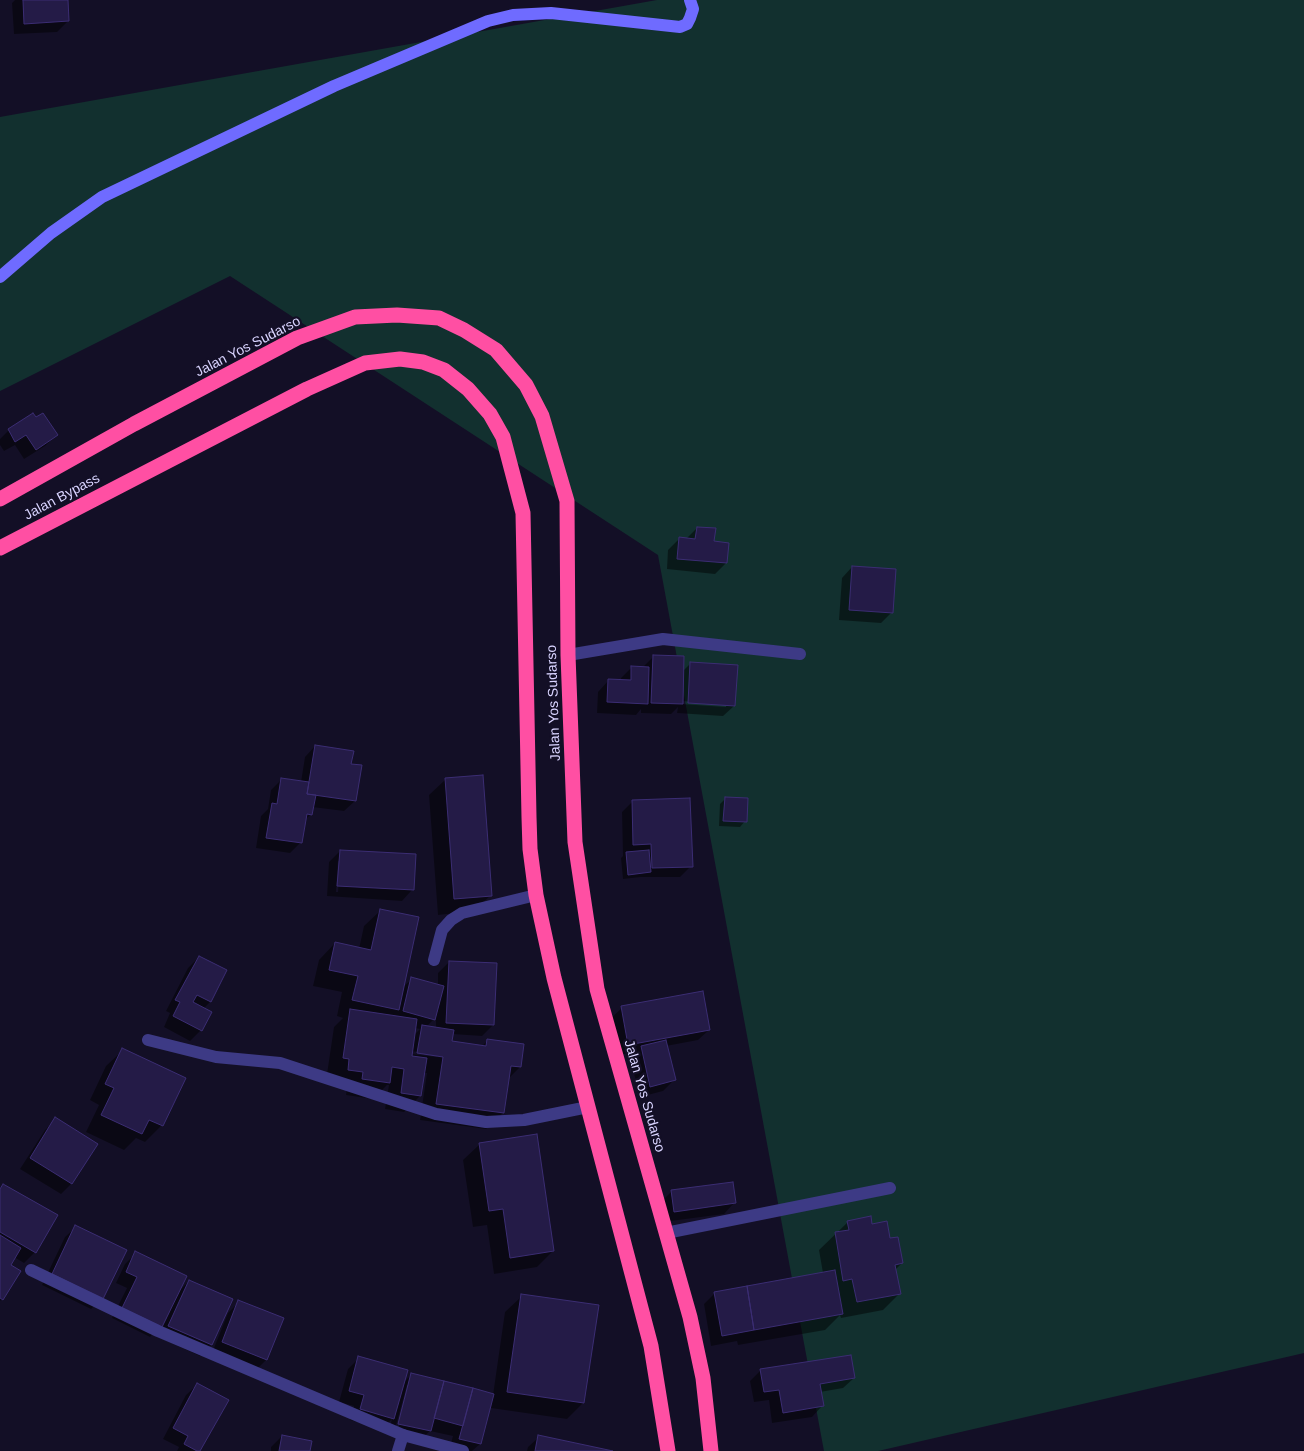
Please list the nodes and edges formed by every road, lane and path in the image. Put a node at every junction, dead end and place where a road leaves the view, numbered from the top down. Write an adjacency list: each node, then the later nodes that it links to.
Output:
1 (690, 0): 2 (street)
2 (0, 277)
3 (134, 424): 5 (highway, Jalan Bypass); 8 (highway, Jalan Yos Sudarso)
4 (138, 475): 6 (highway, Jalan Bypass); 9 (highway, Jalan Yos Sudarso)
5 (0, 499)
6 (0, 548)
7 (800, 654): 8 (street)
8 (568, 655): 14 (highway, Jalan Yos Sudarso)
9 (536, 895): 10 (street); 12 (highway, Jalan Yos Sudarso)
10 (434, 960)
11 (148, 1040): 12 (street)
12 (588, 1107): 19 (highway, Jalan Yos Sudarso)
13 (890, 1188): 14 (street)
14 (666, 1233): 20 (highway, Jalan Yos Sudarso)
15 (30, 1270): 16 (street)
16 (403, 1435): 17 (street); 18 (street)
17 (398, 1451)
18 (463, 1451)
19 (668, 1451)
20 (711, 1451)

